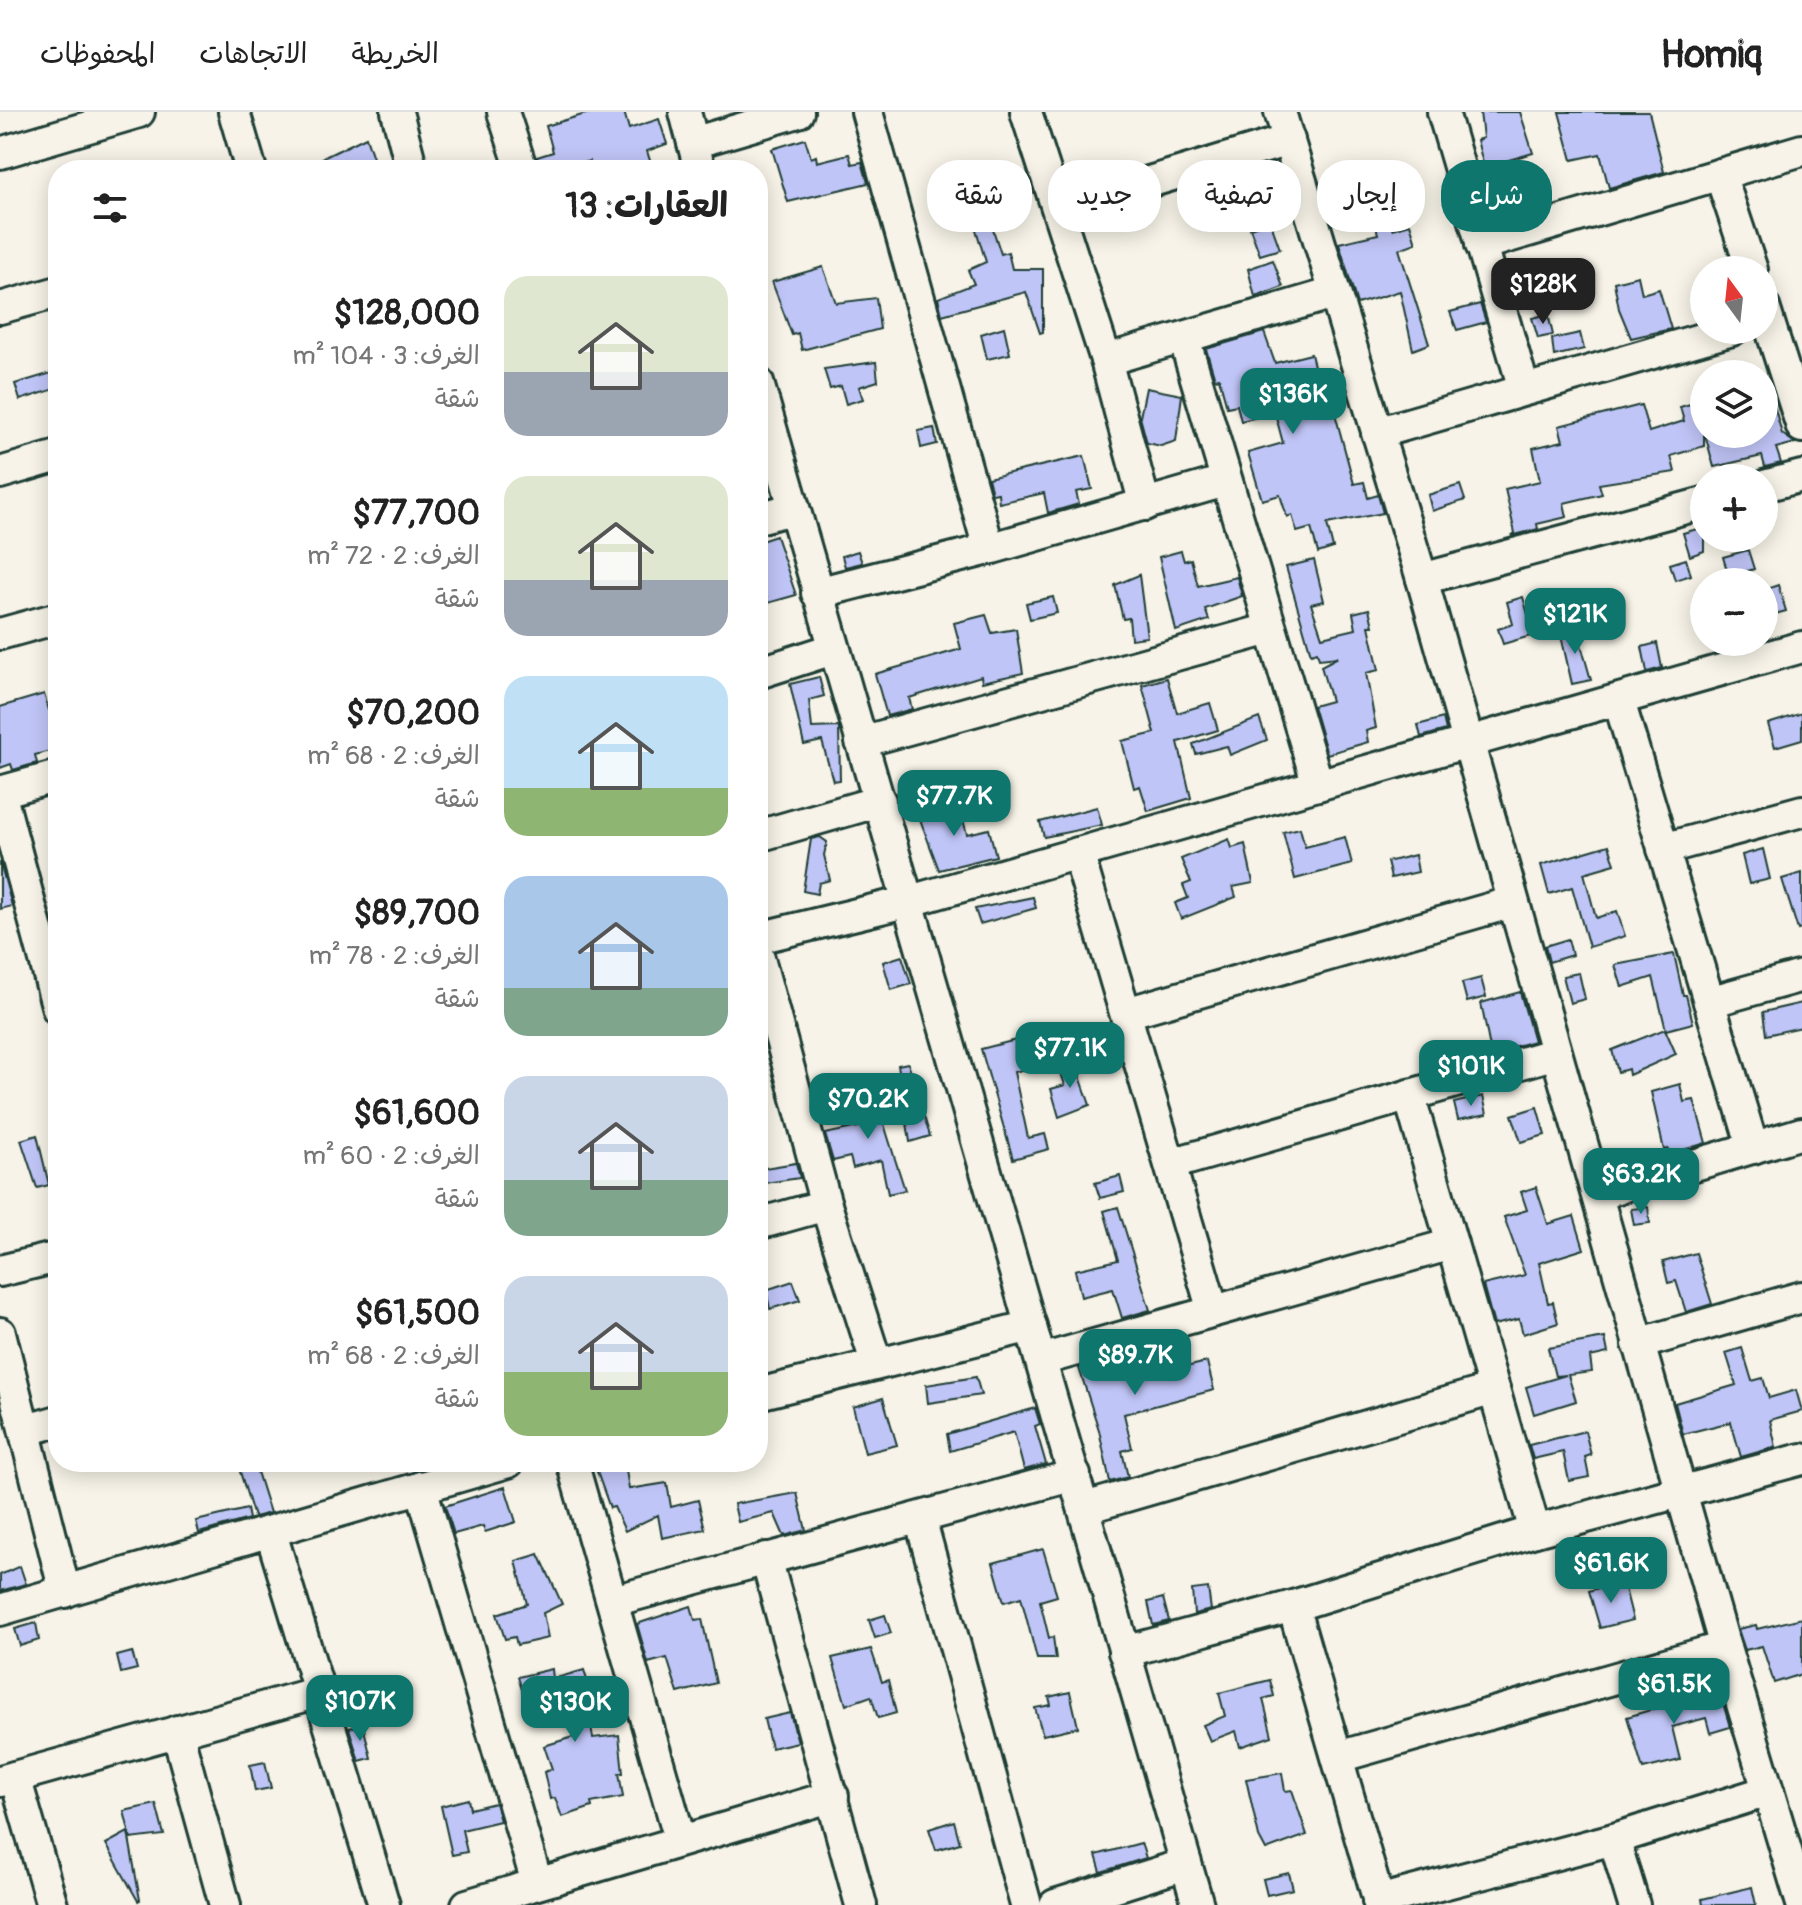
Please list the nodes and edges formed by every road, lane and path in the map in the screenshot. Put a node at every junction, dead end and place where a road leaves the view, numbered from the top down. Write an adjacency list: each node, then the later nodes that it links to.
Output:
1 (139, 112): 12 (street)
2 (234, 112): 14 (street)
3 (397, 112): 15 (street)
4 (503, 112): 16 (street)
5 (685, 112): 13 (street)
6 (798, 112): 13 (street)
7 (867, 112): 43 (street)
8 (1026, 112): 19 (street)
9 (1443, 112): 21 (street)
10 (1284, 126): 17 (street); 23 (street)
11 (1802, 150): 18 (street)
12 (0, 153)
13 (696, 156)
14 (248, 160)
15 (409, 160)
16 (519, 160)
17 (1161, 171)
18 (1720, 174): 21 (street); 22 (street)
19 (1048, 177)
20 (1066, 232): 29 (street)
21 (1481, 245): 30 (street)
22 (1747, 256)
23 (1334, 293): 26 (street); 33 (street)
24 (48, 295): 25 (street)
25 (0, 308)
26 (1184, 338): 29 (street); 37 (street)
27 (1690, 342): 30 (street)
28 (1774, 344): 32 (street)
29 (1106, 360): 39 (street)
30 (1524, 389): 33 (street)
31 (768, 420): 41 (street)
32 (1802, 427)
33 (1377, 433): 44 (street)
34 (48, 459): 35 (street)
35 (0, 473)
36 (1802, 476): 38 (street)
37 (1225, 481): 39 (street); 47 (street)
38 (1778, 482)
39 (1145, 505): 43 (street)
40 (1690, 507): 44 (street)
41 (792, 509): 42 (street); 45 (street)
42 (768, 515)
43 (989, 549): 45 (street)
44 (1422, 579): 54 (street)
45 (817, 593): 50 (street)
46 (48, 621): 48 (street)
47 (1270, 629): 53 (street); 56 (street)
48 (0, 634)
49 (1802, 647): 52 (street)
50 (833, 649): 51 (street); 53 (street)
51 (768, 670)
52 (1619, 701): 54 (street); 61 (street)
53 (861, 742): 58 (street)
54 (1468, 744): 56 (street); 64 (street)
55 (48, 779): 57 (street)
56 (1318, 785): 62 (street)
57 (0, 792): 66 (street)
58 (880, 801): 60 (street); 63 (street)
59 (1802, 811): 61 (street)
60 (768, 833)
61 (1663, 849): 69 (street)
62 (1078, 853): 63 (street); 70 (street)
63 (910, 901): 65 (street); 84 (street)
64 (1513, 902): 70 (street); 71 (street)
65 (768, 936)
66 (48, 938)
67 (1802, 976): 69 (street)
68 (768, 992): 77 (street)
69 (1709, 1002): 74 (street)
70 (1126, 1013): 75 (street)
71 (1556, 1053): 72 (street); 76 (street)
72 (1409, 1095): 75 (street); 79 (street)
73 (1802, 1133): 74 (street)
74 (1753, 1148): 76 (street)
75 (1171, 1164): 83 (street)
76 (1597, 1194): 86 (street)
77 (826, 1205): 78 (street); 88 (street)
78 (768, 1221)
79 (1452, 1244): 83 (street); 89 (street)
80 (48, 1259): 81 (street)
81 (0, 1271)
82 (1802, 1297): 86 (street)
83 (1213, 1311): 87 (street)
84 (1031, 1326): 87 (street); 88 (street)
85 (0, 1333): 92 (street)
86 (1638, 1344): 98 (street)
87 (1041, 1360): 96 (street)
88 (876, 1362): 90 (street)
89 (1494, 1389): 99 (street); 101 (street)
90 (768, 1391)
91 (48, 1424): 92 (street)
92 (27, 1430): 104 (street)
93 (1802, 1459): 98 (street)
94 (447, 1472): 97 (street)
95 (575, 1472): 105 (street)
96 (1075, 1475): 99 (street); 100 (street)
97 (421, 1487): 102 (street); 119 (street)
98 (1682, 1492): 101 (street); 108 (street)
99 (1085, 1508): 109 (street)
100 (920, 1518): 103 (street); 127 (street)
101 (1535, 1531): 106 (street)
102 (271, 1533): 104 (street); 110 (street)
103 (766, 1558): 105 (street); 115 (street)
104 (65, 1592): 107 (street)
105 (613, 1601): 116 (street)
106 (1293, 1606): 109 (street); 112 (street)
107 (0, 1610)
108 (1725, 1647): 112 (street); 114 (street)
109 (1124, 1652): 118 (street)
110 (319, 1692): 111 (street); 124 (street)
111 (177, 1731): 113 (street); 123 (street)
112 (1338, 1757): 120 (street)
113 (8, 1779): 122 (street)
114 (1768, 1791): 117 (street); 121 (street)
115 (833, 1796): 116 (street); 126 (street)
116 (680, 1839): 119 (street)
117 (1614, 1839): 120 (street); 130 (street)
118 (1186, 1864): 128 (street); 129 (street)
119 (537, 1883): 125 (street)
120 (1379, 1903)
121 (1802, 1904)
122 (52, 1905)
123 (225, 1905)
124 (384, 1905)
125 (467, 1905)
126 (861, 1905)
127 (1026, 1905)
128 (1055, 1905)
129 (1198, 1905)
130 (1634, 1905)

